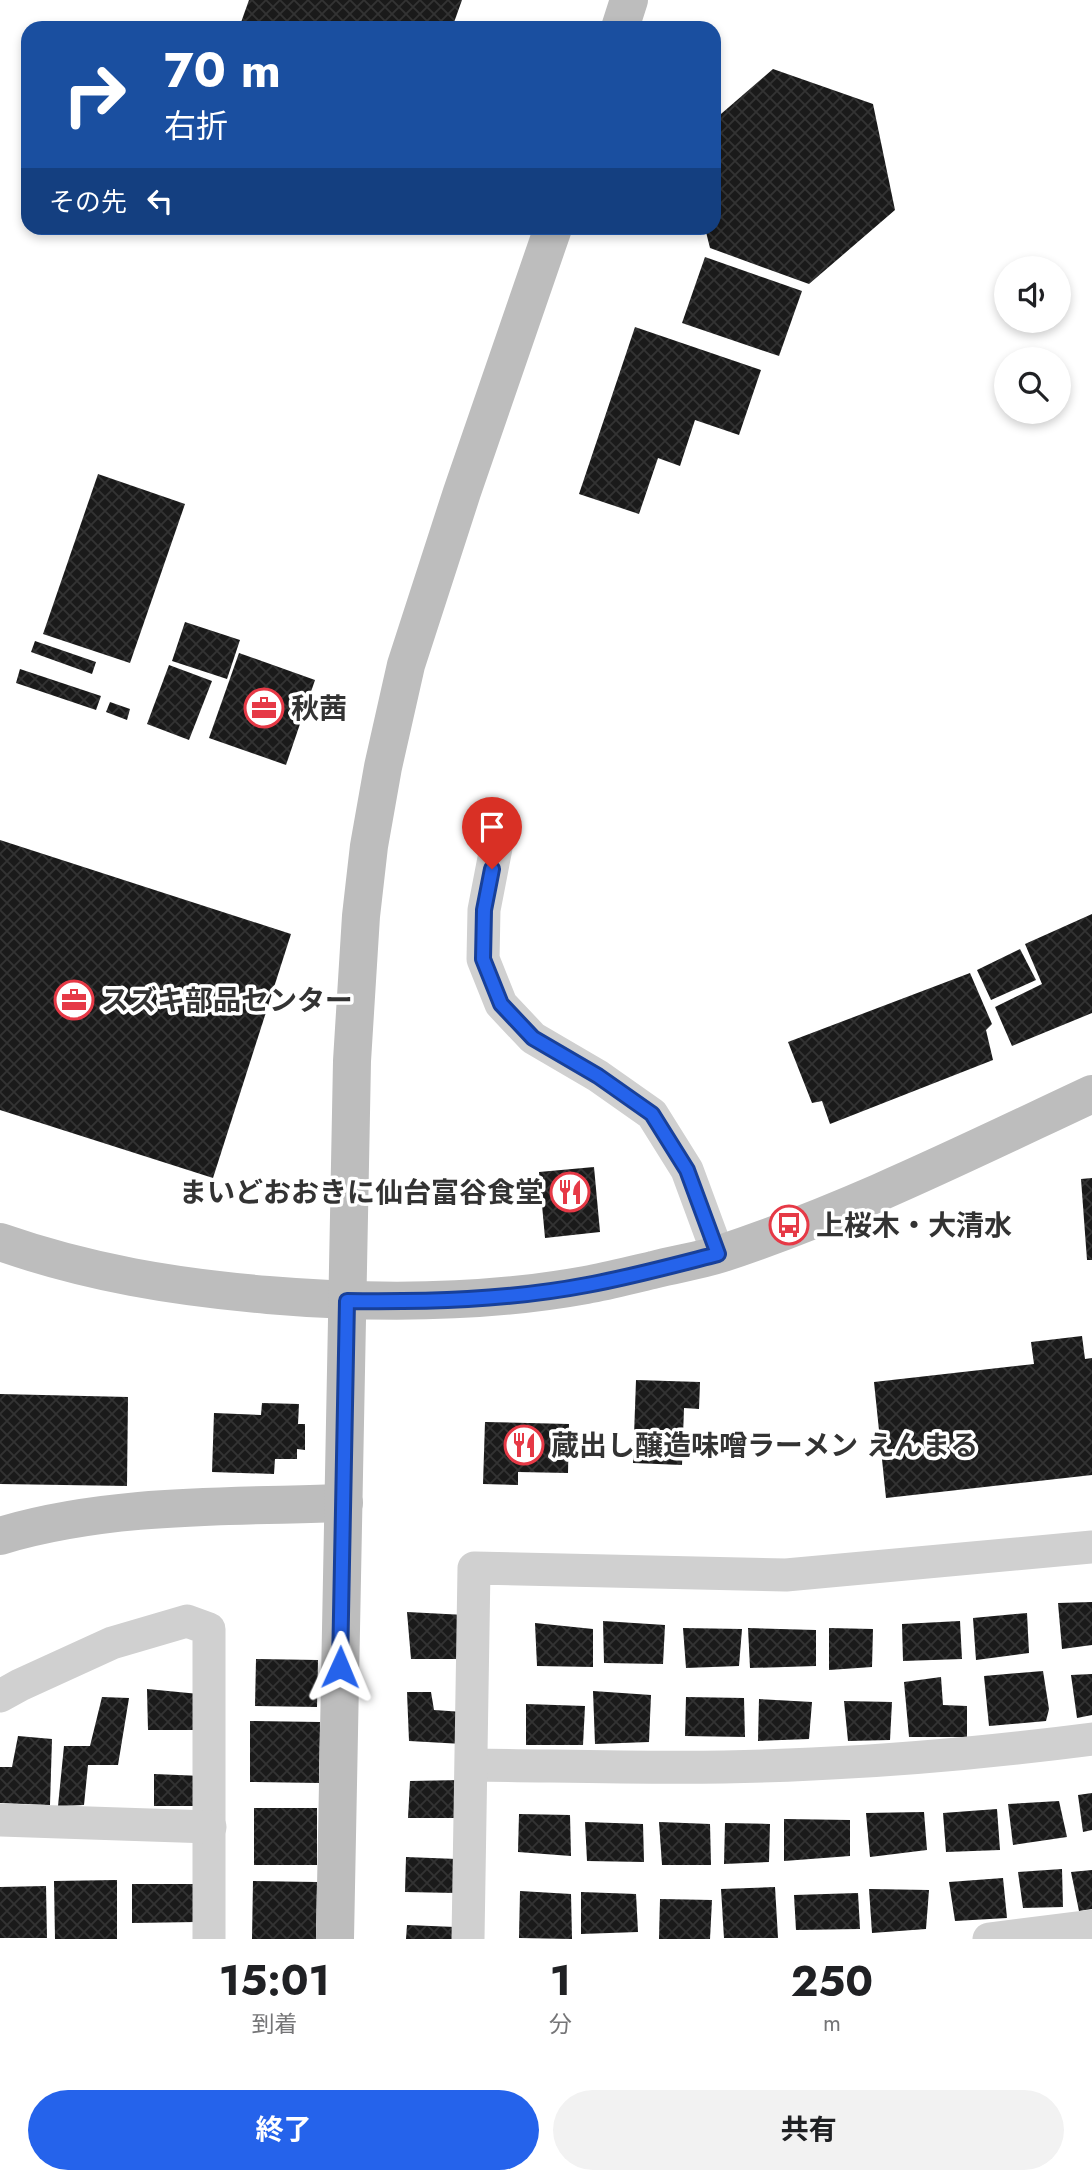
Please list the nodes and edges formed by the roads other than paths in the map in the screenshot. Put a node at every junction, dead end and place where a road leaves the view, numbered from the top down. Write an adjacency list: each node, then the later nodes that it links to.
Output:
1 (629, 0): 2 (street)
2 (622, 21)
3 (551, 235): 8 (street)
4 (500, 827): 7 (street)
5 (1092, 1094): 7 (street)
6 (0, 1242): 8 (street)
7 (718, 1254): 8 (street)
8 (347, 1301): 9 (street)
9 (344, 1503): 10 (street); 19 (street)
10 (0, 1536)
11 (1092, 1547): 14 (street)
12 (0, 1696): 16 (street)
13 (1092, 1739): 14 (street)
14 (472, 1765): 20 (street)
15 (0, 1820): 16 (street)
16 (211, 1826): 18 (street)
17 (1092, 1926): 21 (street)
18 (209, 1939)
19 (335, 1939)
20 (468, 1939)
21 (989, 1939)

